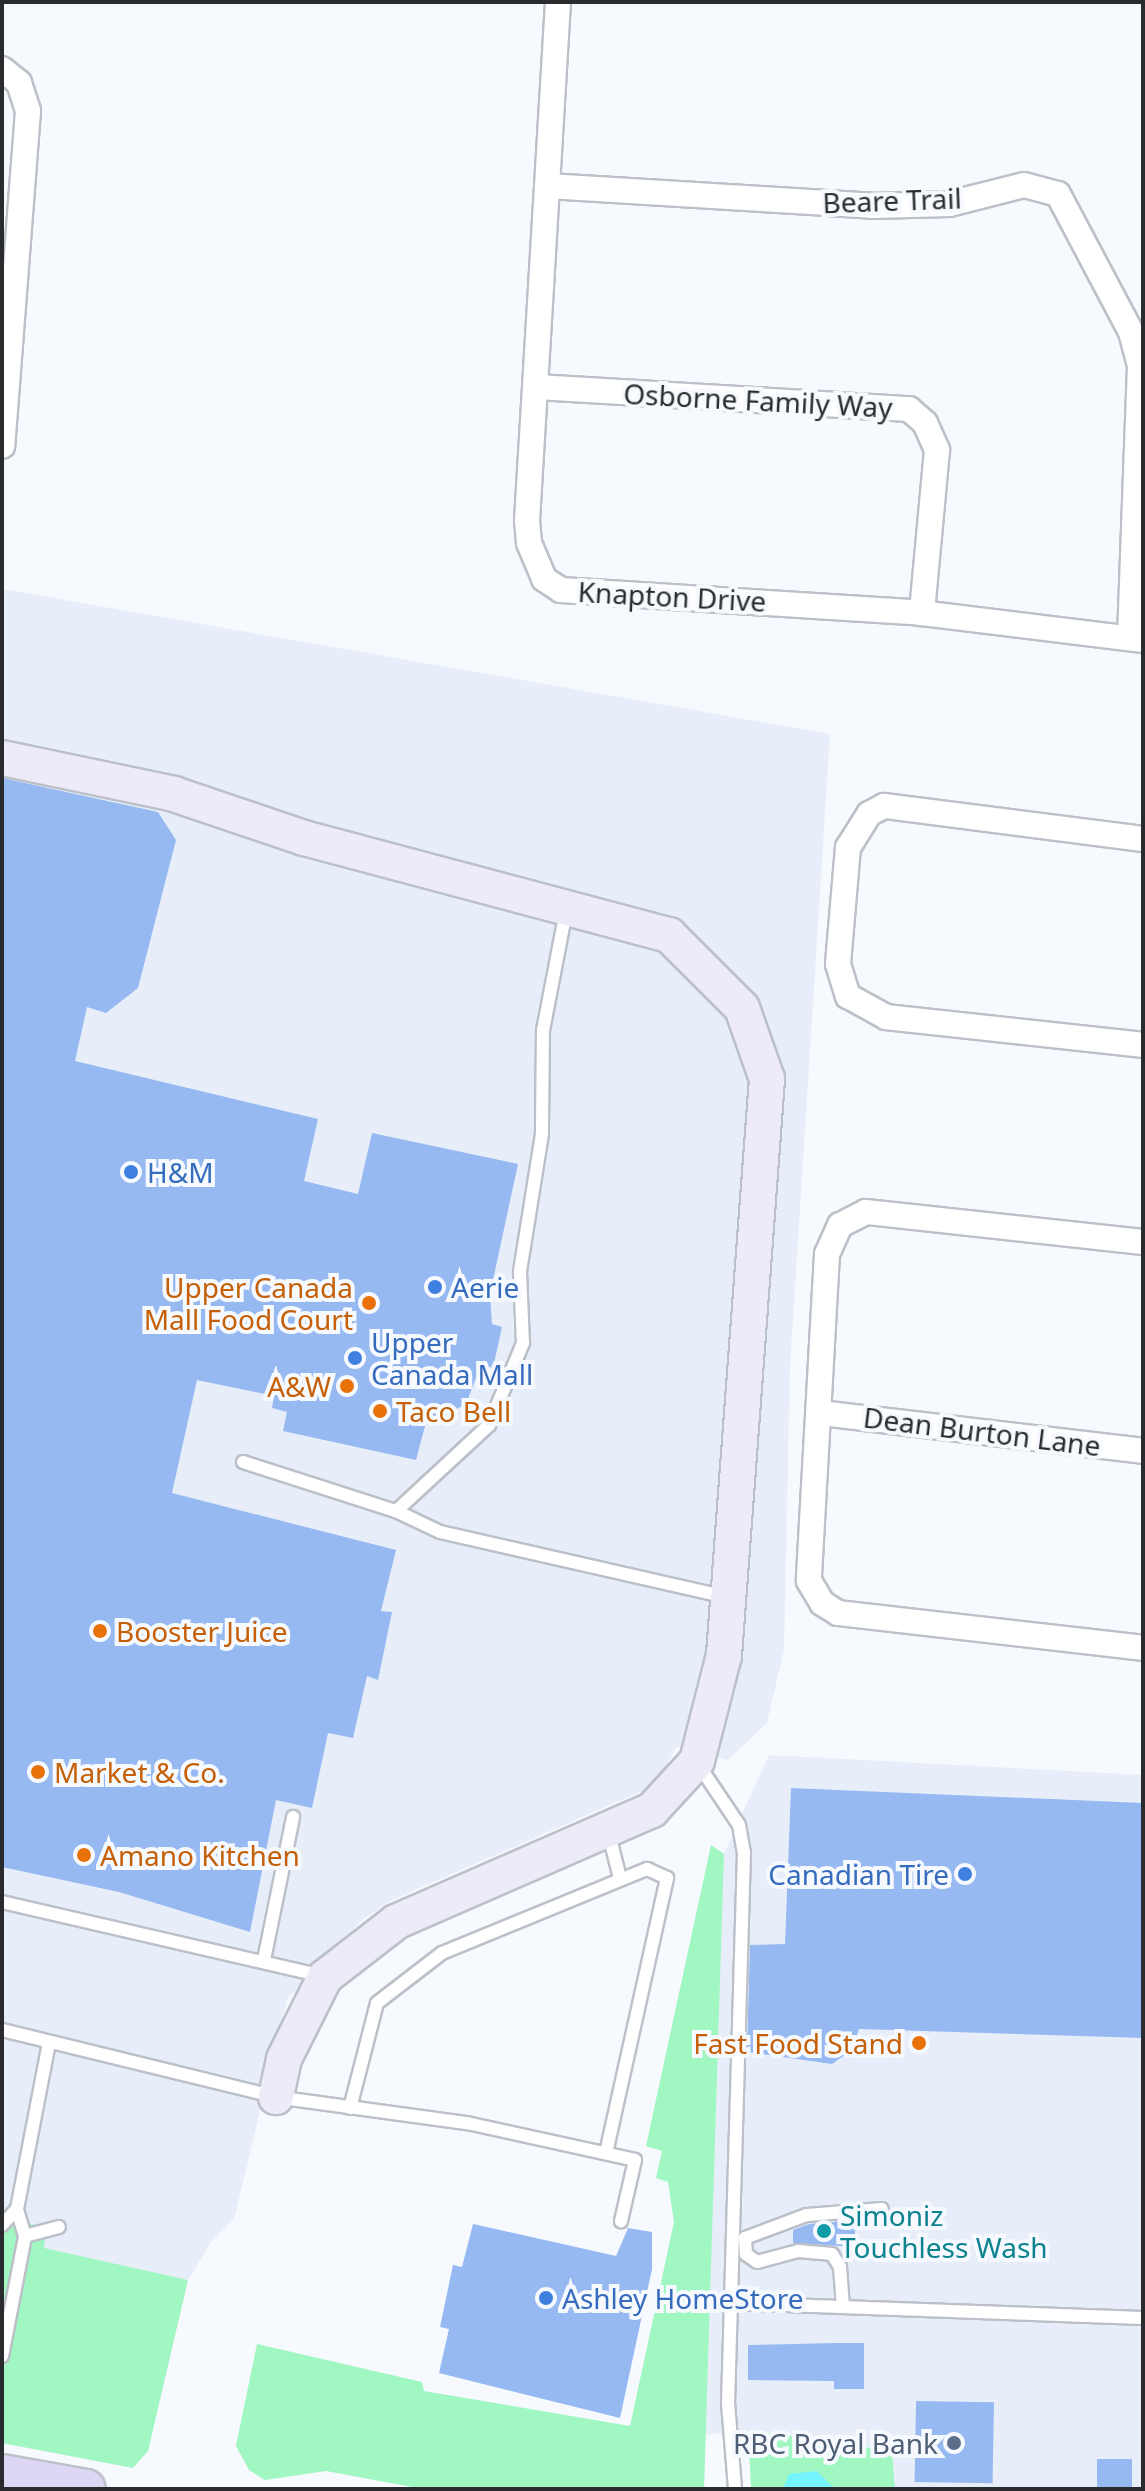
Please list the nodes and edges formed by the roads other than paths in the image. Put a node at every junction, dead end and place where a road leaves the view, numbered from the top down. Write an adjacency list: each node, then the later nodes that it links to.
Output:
1 (558, 2): 3 (street, Knapton Drive)
2 (2, 69): 4 (street)
3 (548, 186): 6 (street, Knapton Drive); 9 (street, Beare Trail)
4 (12, 209): 5 (street)
5 (7, 350): 7 (street)
6 (537, 387): 8 (street, Knapton Drive); 8 (street, Osborne Family Way)
7 (2, 446)
8 (922, 613): 9 (street, Knapton Drive)
9 (1136, 639)
10 (2, 758): 12 (street)
11 (1143, 839): 13 (street)
12 (567, 908): 18 (lane); 19 (street)
13 (1143, 1045)
14 (1143, 1242): 15 (street)
15 (821, 1413): 16 (street, Dean Burton Lane); 20 (street)
16 (1143, 1451)
17 (243, 1462): 18 (lane)
18 (396, 1511): 19 (lane)
19 (729, 1598): 21 (street)
20 (1143, 1648)
21 (697, 1761): 23 (street); 39 (lane)
22 (293, 1817): 26 (lane)
23 (607, 1829): 24 (lane); 27 (street)
24 (620, 1878): 31 (lane); 32 (lane)
25 (2, 1902): 26 (lane)
26 (264, 1960): 27 (lane)
27 (325, 1977): 30 (street)
28 (2, 2030): 29 (lane)
29 (49, 2043): 30 (lane); 33 (lane)
30 (276, 2097): 31 (lane)
31 (350, 2108): 32 (lane)
32 (606, 2153): 35 (lane)
33 (17, 2209): 36 (lane); 38 (lane)
34 (882, 2209): 40 (lane)
35 (621, 2221)
36 (2, 2225)
37 (59, 2227): 38 (lane)
38 (25, 2236): 42 (lane)
39 (731, 2303): 40 (lane); 45 (lane)
40 (843, 2307): 41 (lane)
41 (1143, 2318)
42 (2, 2356)
43 (2, 2474): 44 (main road)
44 (86, 2489)
45 (735, 2489)

